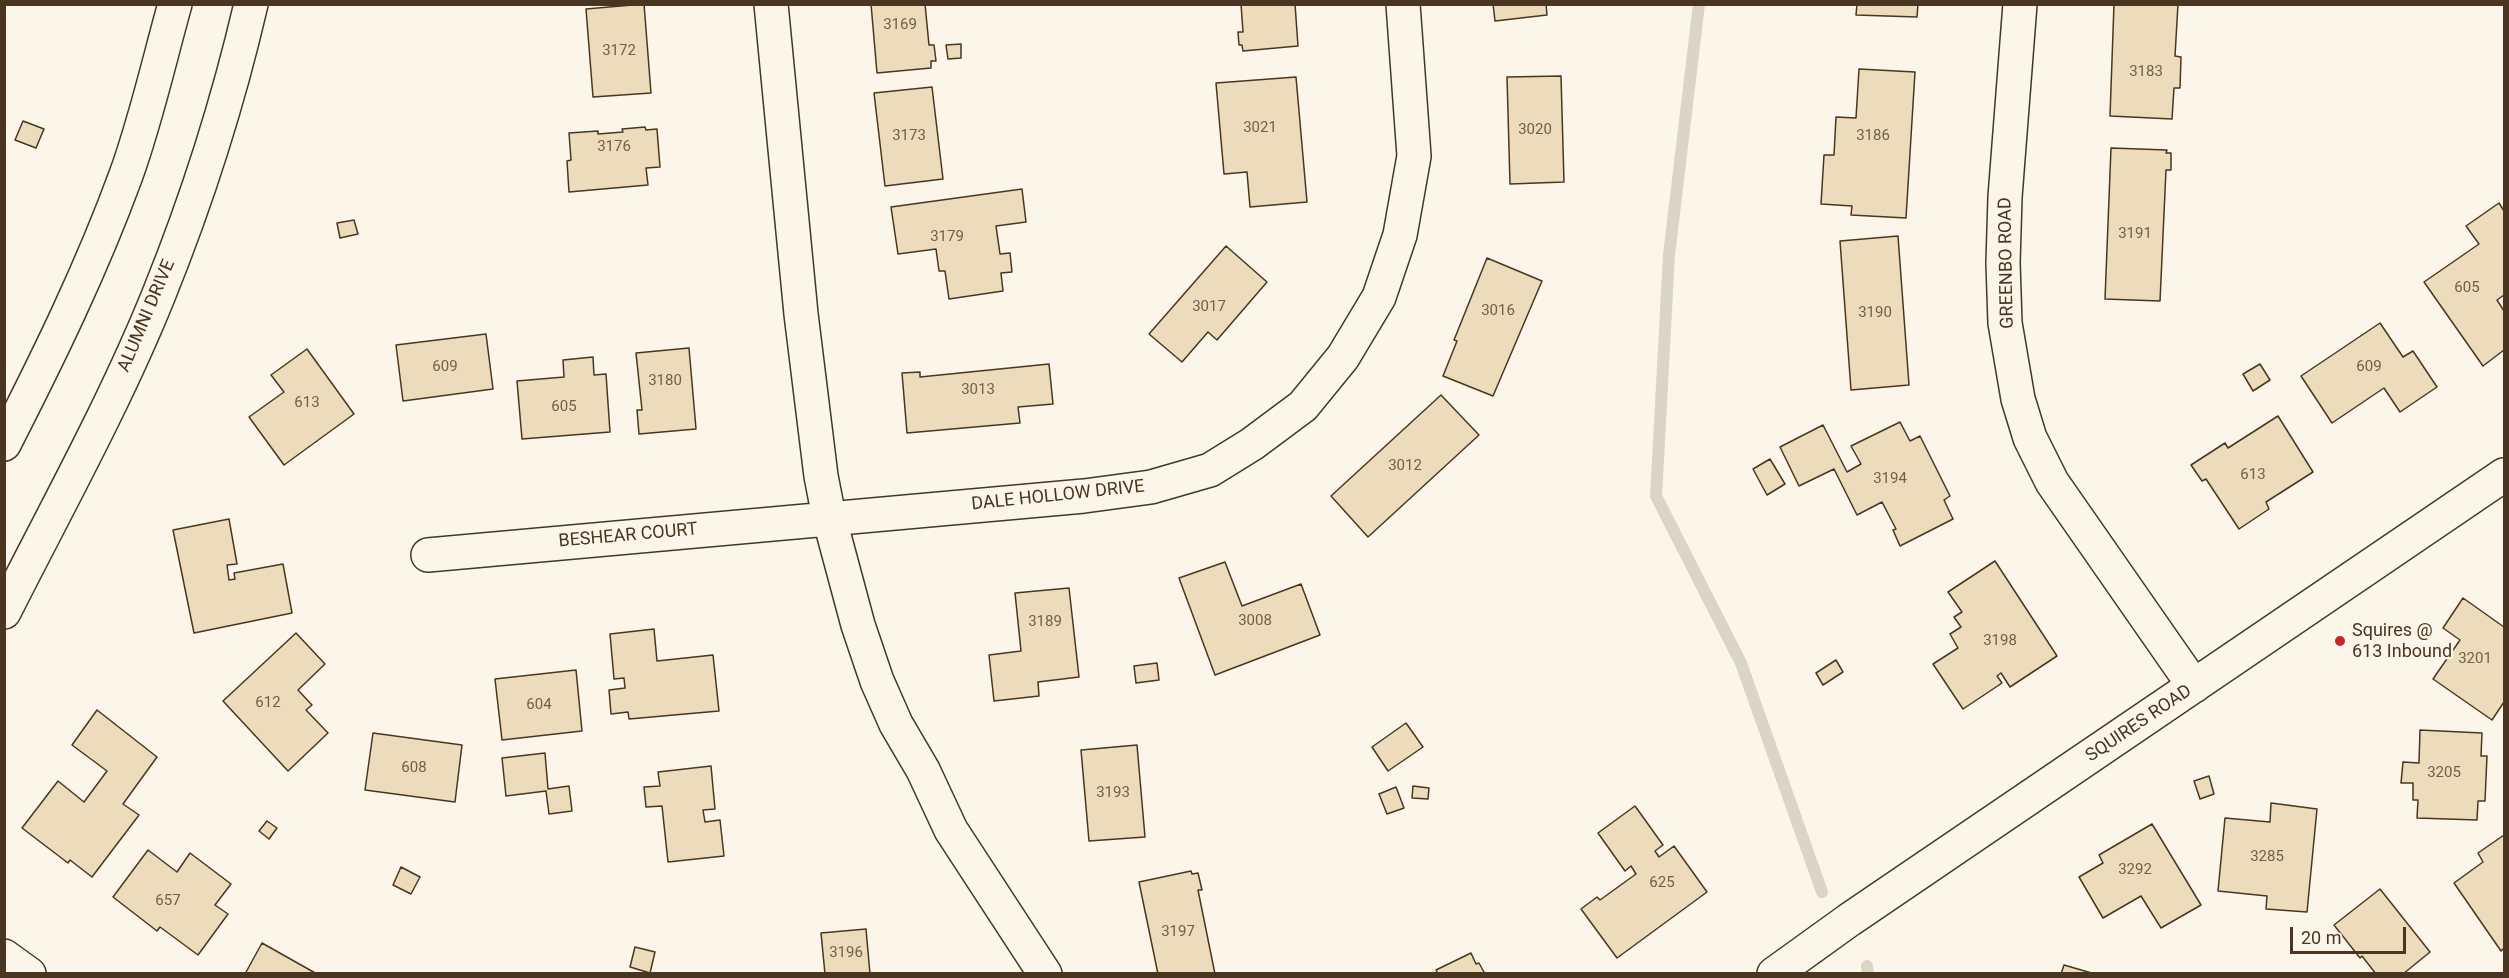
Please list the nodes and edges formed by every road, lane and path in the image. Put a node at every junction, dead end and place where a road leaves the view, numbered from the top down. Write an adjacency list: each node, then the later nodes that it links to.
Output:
1 (175, 4): 6 (street)
2 (251, 4): 10 (street, ALUMNI DRIVE)
3 (771, 4): 8 (street)
4 (1403, 4): 8 (street, DALE HOLLOW DRIVE)
5 (2019, 4): 11 (street, GREENBO ROAD)
6 (4, 444)
7 (2505, 475): 11 (street, SQUIRES ROAD)
8 (829, 518): 9 (street, BESHEAR COURT); 14 (street)
9 (428, 555)
10 (4, 612)
11 (2194, 686): 15 (street, SQUIRES ROAD)
12 (4, 956): 13 (street)
13 (28, 974)
14 (1045, 974)
15 (1774, 974)

